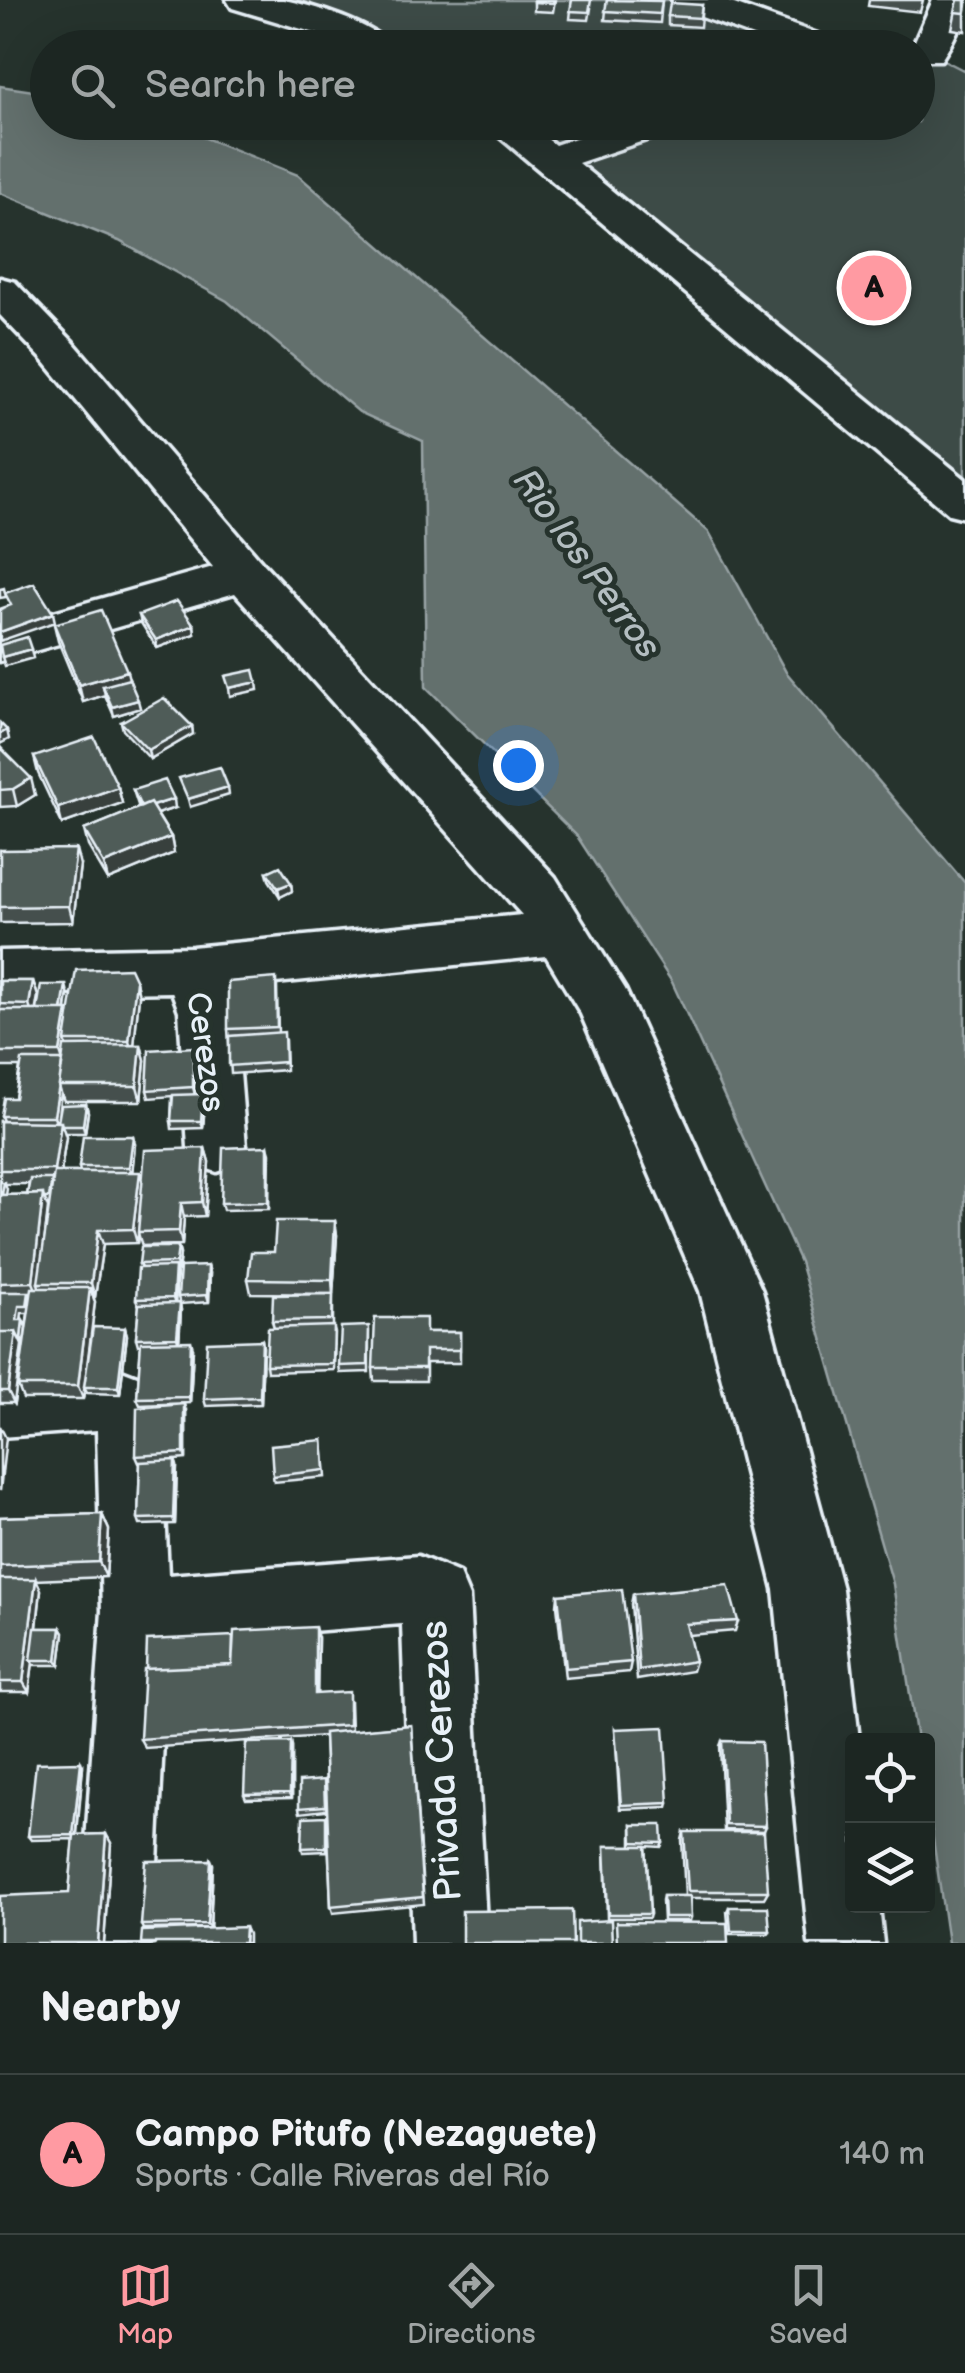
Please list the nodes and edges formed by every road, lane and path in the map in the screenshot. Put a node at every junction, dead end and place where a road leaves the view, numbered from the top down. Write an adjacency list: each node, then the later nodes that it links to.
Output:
1 (245, 0): 4 (street)
2 (690, 0): 5 (street)
3 (950, 0): 6 (street)
4 (342, 30)
5 (772, 30)
6 (935, 30)
7 (935, 58): 8 (street)
8 (965, 71)
9 (526, 140): 11 (street)
10 (606, 140): 11 (street)
11 (550, 158): 13 (street)
12 (0, 291): 14 (street)
13 (965, 503)
14 (246, 574): 15 (street); 16 (street)
15 (0, 644)
16 (561, 933): 17 (street); 24 (street)
17 (192, 969): 18 (street, Cerezos); 19 (street, Cerezos)
18 (0, 973)
19 (217, 1147)
20 (0, 1407): 21 (street)
21 (136, 1611): 22 (street); 23 (street, Privada Cerezos)
22 (116, 1943)
23 (450, 1943)
24 (846, 1943)

